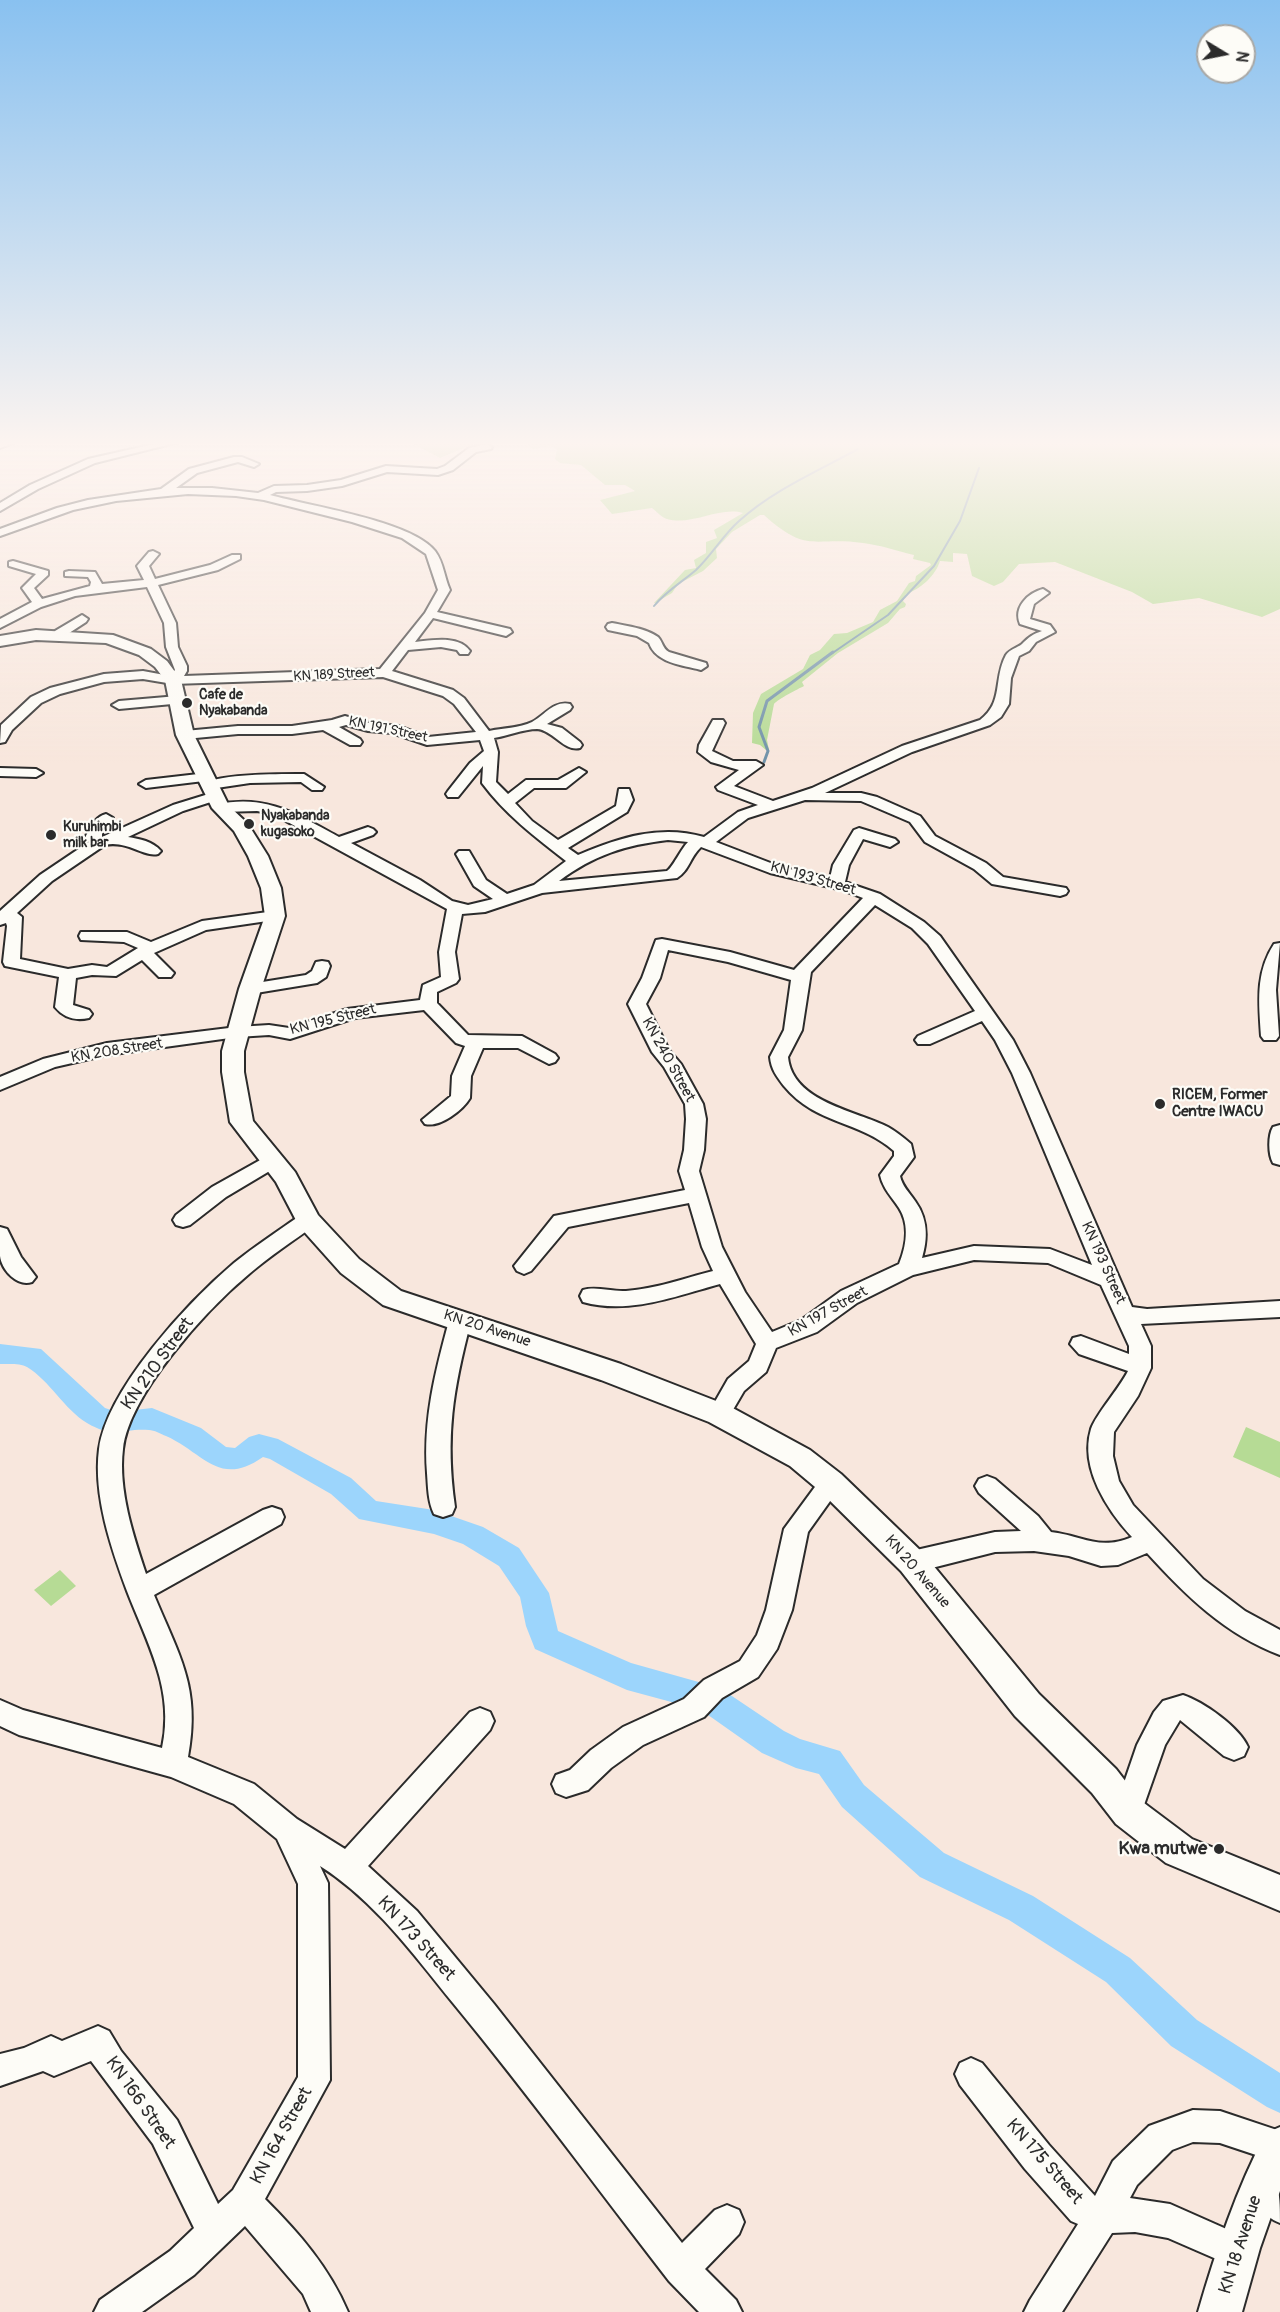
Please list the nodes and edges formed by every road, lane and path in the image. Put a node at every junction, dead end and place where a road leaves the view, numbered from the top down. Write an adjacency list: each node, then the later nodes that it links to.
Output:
1 (428, 550): 13 (street)
2 (153, 554): 7 (street)
3 (236, 557): 7 (street)
4 (13, 564): 12 (street)
5 (116, 571): 8 (street)
6 (69, 574): 9 (street)
7 (151, 583): 8 (street); 24 (street)
8 (119, 585): 9 (street)
9 (99, 587): 11 (street); 12 (street)
10 (1044, 593): 44 (street)
11 (117, 602)
12 (39, 603): 15 (street)
13 (430, 614): 17 (street); 20 (street)
14 (82, 619): 18 (street)
15 (0, 624)
16 (612, 627): 22 (street)
17 (506, 632)
18 (59, 634): 19 (main road); 24 (main road)
19 (0, 641)
20 (404, 647): 21 (street); 23 (street)
21 (464, 651)
22 (701, 666)
23 (384, 673): 24 (street, KN 189 Street); 31 (street, KN 189 Street)
24 (176, 690): 25 (street); 30 (main road, KN 20 Avenue); 32 (street)
25 (119, 705)
26 (565, 707): 29 (street)
27 (718, 723): 46 (street)
28 (325, 725): 30 (street, KN 191 Street); 31 (street, KN 191 Street); 33 (street)
29 (537, 725): 31 (street, KN 191 Street); 34 (street)
30 (185, 735): 41 (main road, KN 20 Avenue)
31 (485, 735): 35 (street, KN 189 Street)
32 (0, 739)
33 (356, 742)
34 (575, 746)
35 (491, 752): 43 (street); 45 (street, KN 189 Street)
36 (0, 772): 37 (street)
37 (36, 772)
38 (579, 772): 45 (street)
39 (146, 784): 41 (street)
40 (317, 787): 41 (street)
41 (213, 792): 49 (street); 52 (street); 63 (main road, KN 20 Avenue)
42 (624, 792): 53 (street)
43 (453, 794)
44 (801, 797): 46 (street); 59 (street)
45 (506, 803): 53 (street, KN 189 Street)
46 (774, 806): 50 (street)
47 (106, 818): 49 (street)
48 (368, 832): 52 (street)
49 (106, 841): 54 (street); 64 (street)
50 (702, 842): 56 (street, KN 193 Street); 57 (street, KN 193 Street); 58 (street)
51 (890, 842): 57 (street)
52 (337, 843): 62 (street)
53 (558, 847): 56 (street, KN 189 Street)
54 (153, 852)
55 (464, 854): 61 (street)
56 (576, 861): 58 (street, KN 193 Street)
57 (836, 885): 60 (street, KN 193 Street)
58 (540, 888): 61 (street, KN 193 Street)
59 (1060, 891)
60 (874, 897): 71 (street); 75 (street, KN 193 Street)
61 (506, 900): 62 (street, KN 193 Street)
62 (455, 908): 74 (street)
63 (275, 916): 67 (street); 73 (main road, KN 20 Avenue)
64 (3, 918): 70 (street)
65 (87, 936): 67 (street)
66 (1280, 948): 72 (street)
67 (147, 951): 69 (street); 70 (street)
68 (322, 966): 73 (street)
69 (165, 973)
70 (68, 974): 76 (street)
71 (800, 977): 87 (street, KN 240 Street); 92 (street)
72 (1274, 988): 78 (street)
73 (250, 989): 77 (main road, KN 20 Avenue)
74 (428, 1004): 77 (street, KN 195 Street); 80 (street)
75 (984, 1013): 79 (street); 95 (street, KN 193 Street)
76 (83, 1014)
77 (237, 1032): 82 (street, KN 208 Street); 86 (main road, KN 20 Avenue)
78 (1270, 1036)
79 (924, 1040)
80 (477, 1042): 81 (street); 83 (street)
81 (549, 1058)
82 (6, 1077)
83 (432, 1120)
84 (1280, 1131): 85 (street)
85 (1280, 1158)
86 (271, 1161): 88 (street); 89 (main road, KN 20 Avenue)
87 (694, 1195): 91 (street); 93 (street, KN 240 Street)
88 (183, 1220)
89 (308, 1220): 99 (main road, KN 20 Avenue); 111 (street, KN 210 Street)
90 (0, 1234): 94 (street)
91 (524, 1266)
92 (907, 1269): 95 (street, KN 197 Street); 100 (street, KN 197 Street)
93 (725, 1275): 96 (street); 100 (street, KN 240 Street)
94 (25, 1277)
95 (1109, 1280): 98 (street, KN 193 Street)
96 (591, 1296)
97 (1280, 1309): 98 (street, KN 193 Street)
98 (1126, 1314): 102 (street)
99 (460, 1321): 103 (main road, KN 20 Avenue); 106 (street)
100 (768, 1344): 103 (street)
101 (1082, 1344): 102 (street)
102 (1140, 1366): 108 (street)
103 (719, 1414): 104 (main road, KN 20 Avenue)
104 (831, 1483): 110 (main road, KN 20 Avenue); 117 (street)
105 (987, 1486): 109 (street)
106 (443, 1507)
107 (272, 1517): 111 (street)
108 (1150, 1540): 109 (street); 112 (street)
109 (1044, 1542): 110 (street)
110 (912, 1562): 118 (main road, KN 20 Avenue)
111 (139, 1590): 116 (street, KN 210 Street)
112 (1280, 1643)
113 (0, 1713): 116 (street, KN 173 Street)
114 (480, 1721): 120 (street)
115 (1234, 1747): 118 (street)
116 (172, 1764): 119 (street, KN 173 Street)
117 (566, 1784)
118 (1128, 1812): 121 (main road, KN 20 Avenue)
119 (287, 1829): 120 (street, KN 173 Street); 125 (street, KN 164 Street)
120 (348, 1867): 130 (street, KN 173 Street)
121 (1280, 1893)
122 (0, 2070): 128 (street, KN 166 Street)
123 (971, 2074): 126 (street, KN 175 Street)
124 (1275, 2170): 126 (street); 129 (main road, KN 18 Avenue)
125 (245, 2202): 128 (street, KN 164 Street); 132 (street)
126 (1103, 2216): 129 (street, KN 175 Street); 134 (street)
127 (727, 2222): 130 (street)
128 (214, 2232): 131 (street, KN 164 Street)
129 (1237, 2251): 135 (main road, KN 18 Avenue)
130 (681, 2269): 133 (street, KN 173 Street)
131 (112, 2312)
132 (330, 2312)
133 (724, 2312)
134 (1042, 2312)
135 (1220, 2312)

